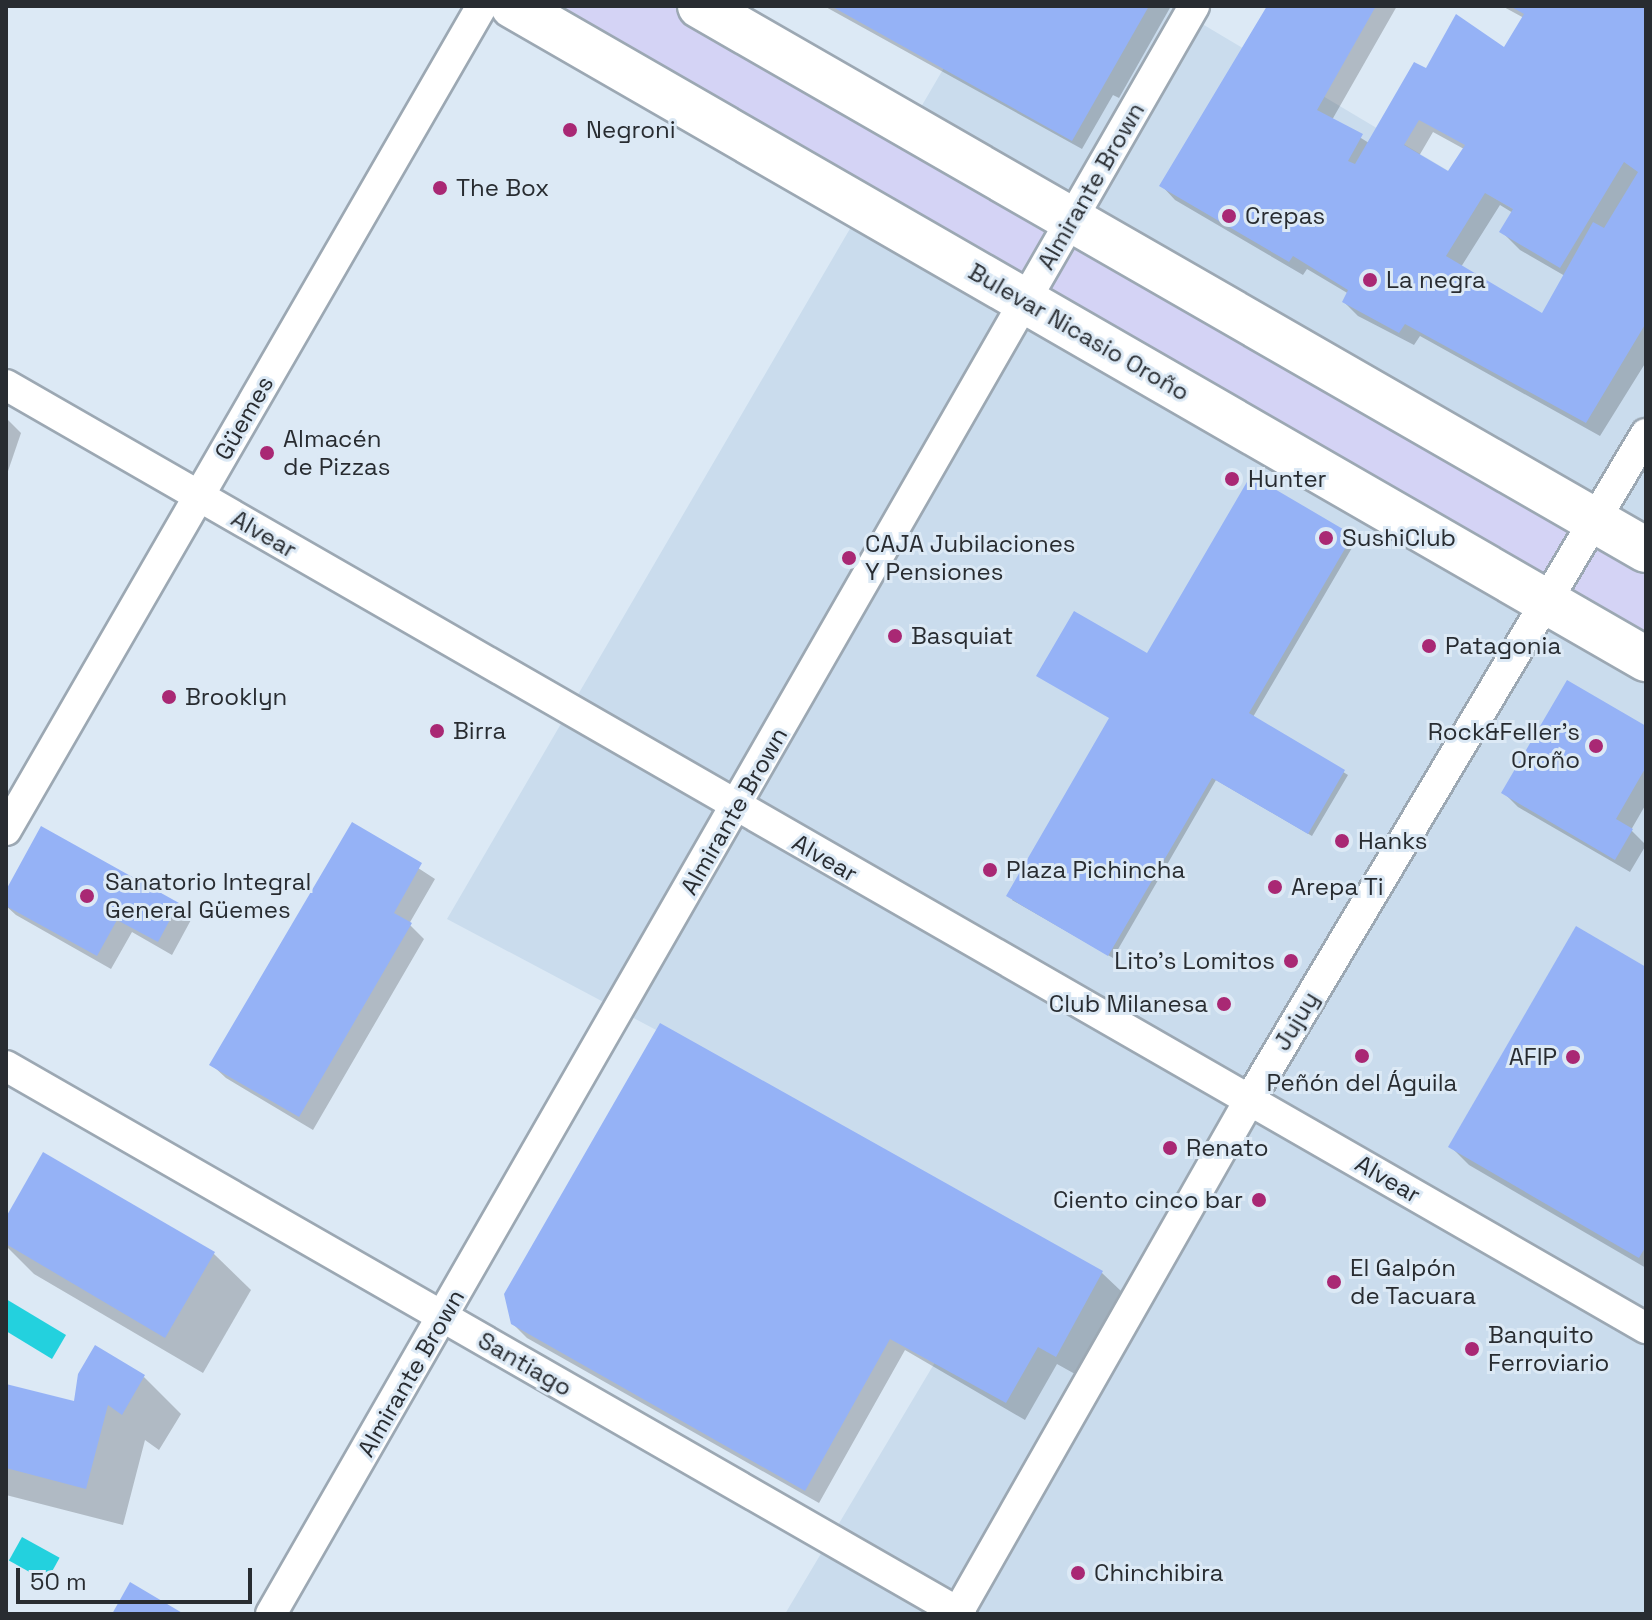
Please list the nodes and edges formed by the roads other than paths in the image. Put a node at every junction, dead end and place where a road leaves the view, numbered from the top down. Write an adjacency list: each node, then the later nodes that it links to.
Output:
1 (482, 6): 9 (street, Güemes)
2 (513, 6): 6 (main road, Bulevar Nicasio Oroño)
3 (700, 6): 5 (main road)
4 (1194, 6): 5 (street, Almirante Brown)
5 (1072, 219): 6 (street, Almirante Brown); 10 (main road)
6 (1025, 301): 12 (main road, Bulevar Nicasio Oroño); 14 (street, Almirante Brown)
7 (6, 385): 9 (street, Alvear)
8 (1646, 434): 10 (street, Jujuy)
9 (199, 496): 14 (street, Alvear); 15 (street, Güemes)
10 (1595, 520): 11 (main road); 12 (street, Jujuy)
11 (1646, 550)
12 (1546, 601): 13 (main road, Bulevar Nicasio Oroño); 17 (street, Jujuy)
13 (1646, 659)
14 (736, 808): 17 (street, Alvear); 18 (street, Almirante Brown)
15 (6, 830)
16 (6, 1066): 18 (street, Santiago)
17 (1250, 1099): 19 (street, Alvear); 20 (street, Jujuy)
18 (443, 1317): 20 (street, Santiago); 21 (street, Almirante Brown)
19 (1646, 1328)
20 (958, 1613)
21 (271, 1614)

